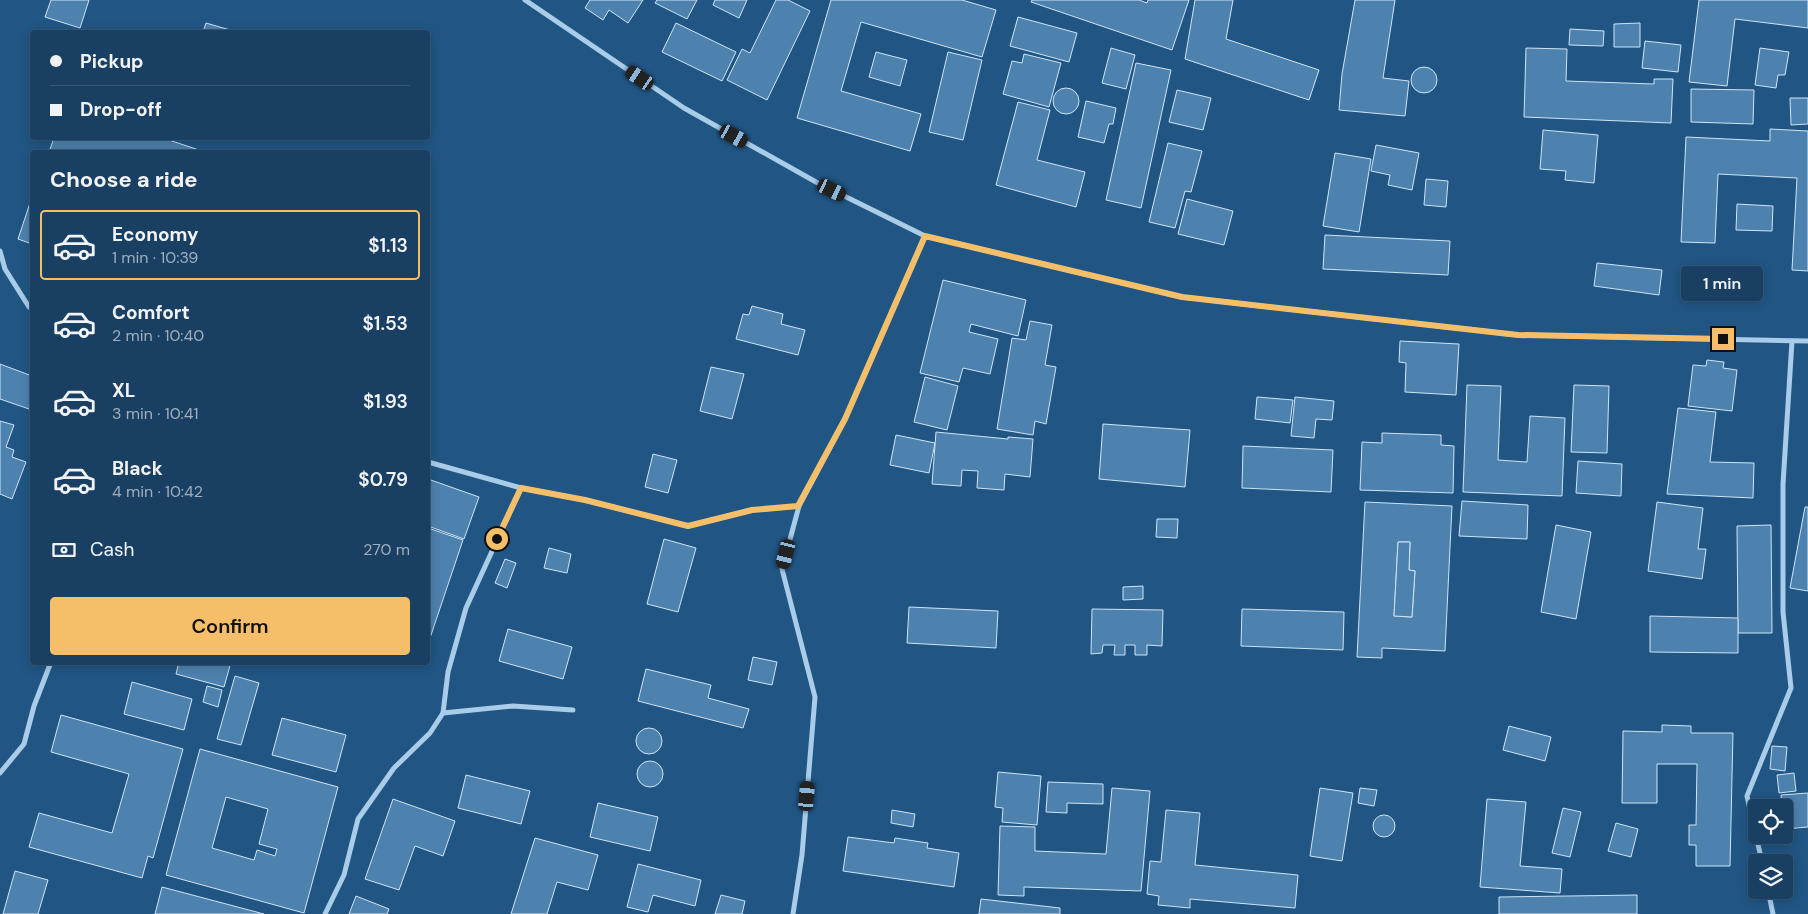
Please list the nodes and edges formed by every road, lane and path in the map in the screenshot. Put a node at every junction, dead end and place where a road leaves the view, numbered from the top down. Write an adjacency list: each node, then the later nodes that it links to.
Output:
1 (525, 0): 2 (street)
2 (925, 236): 5 (street); 9 (street)
3 (0, 251): 4 (street)
4 (28, 307)
5 (1792, 341): 6 (street); 14 (street)
6 (1808, 341)
7 (430, 463): 8 (street)
8 (521, 488): 9 (street); 12 (street)
9 (798, 506): 17 (street)
10 (50, 665): 13 (street)
11 (572, 710): 12 (street)
12 (443, 712): 16 (street)
13 (0, 773)
14 (1760, 854)
15 (1770, 899): 18 (street)
16 (324, 914)
17 (793, 914)
18 (1773, 914)

